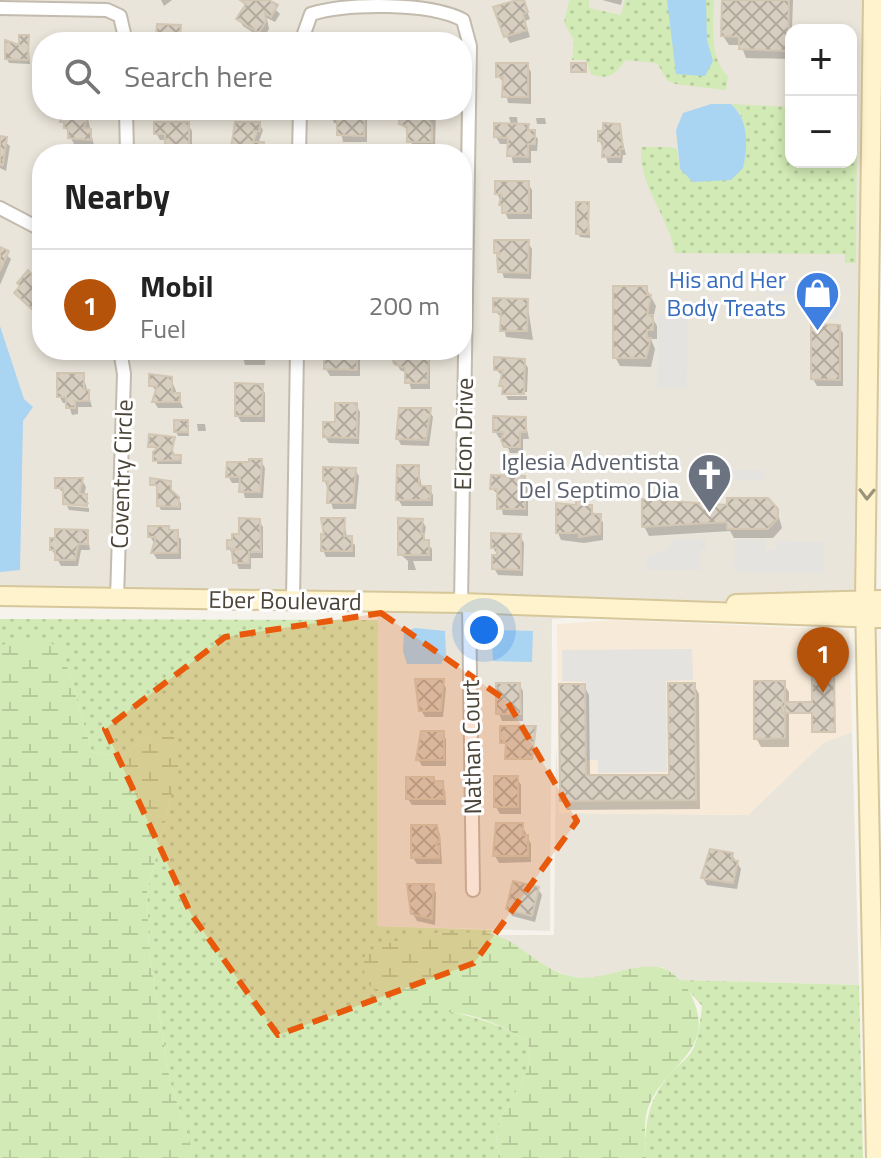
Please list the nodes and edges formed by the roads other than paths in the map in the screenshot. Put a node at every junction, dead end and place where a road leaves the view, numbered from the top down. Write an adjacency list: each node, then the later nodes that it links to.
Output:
1 (873, 0): 6 (street)
2 (0, 8): 3 (street)
3 (124, 32)
4 (305, 32): 5 (street, Elcon Drive)
5 (466, 32)
6 (876, 108): 22 (street, one-way to 22)
7 (126, 120): 10 (street)
8 (300, 120): 11 (street)
9 (469, 120): 12 (street, Elcon Drive)
10 (127, 144)
11 (299, 144)
12 (469, 144)
13 (0, 208): 14 (street)
14 (32, 225)
15 (122, 360): 19 (street, Coventry Circle)
16 (297, 360): 20 (street)
17 (467, 360): 21 (street, Elcon Drive)
18 (0, 596): 19 (street, Eber Boulevard)
19 (117, 598): 20 (street, Eber Boulevard)
20 (293, 601): 21 (street, Eber Boulevard)
21 (465, 603): 22 (street, Eber Boulevard); 23 (street, Nathan Court)
22 (873, 609): 24 (street)
23 (473, 890)
24 (876, 1158)

